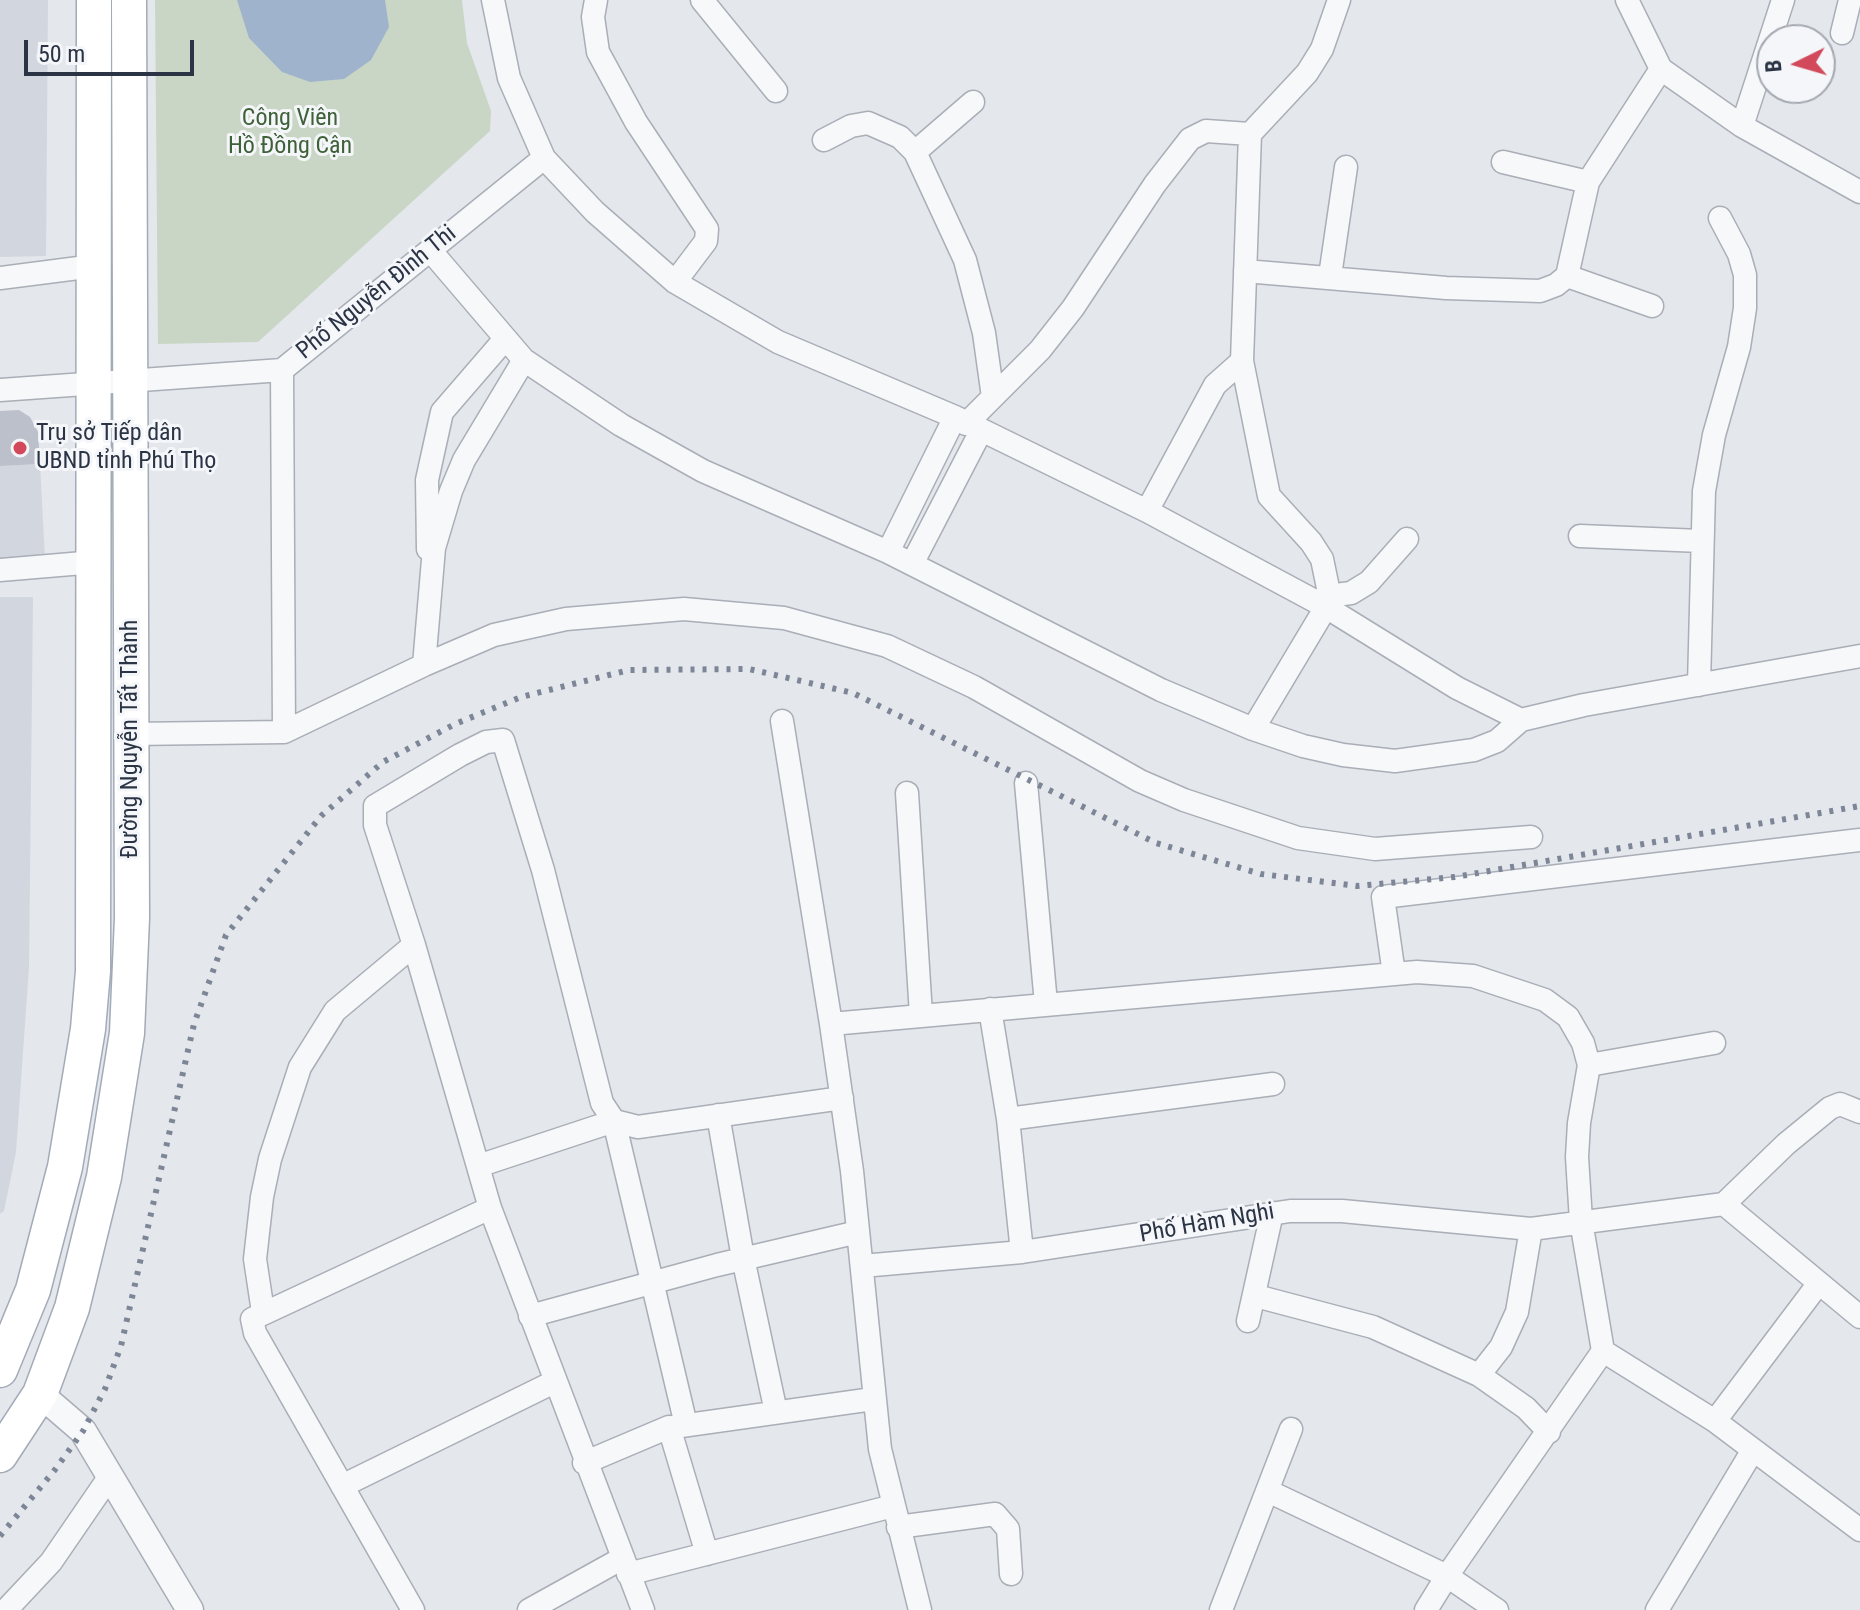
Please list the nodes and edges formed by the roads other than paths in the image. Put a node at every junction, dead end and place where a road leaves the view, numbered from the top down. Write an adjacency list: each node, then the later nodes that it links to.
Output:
1 (94, 0): 25 (main road, Đường Nguyễn Tất Thành)
2 (129, 0): 36 (main road, Đường Nguyễn Tất Thành)
3 (493, 0): 18 (street)
4 (596, 0): 30 (street)
5 (702, 0): 12 (street)
6 (1339, 0): 15 (street)
7 (1627, 0): 11 (street)
8 (1783, 0): 14 (street)
9 (1850, 0): 10 (street)
10 (1842, 33)
11 (1661, 69): 14 (street); 21 (street)
12 (776, 91)
13 (973, 102): 17 (street)
14 (1742, 126): 22 (street)
15 (1250, 134): 26 (street); 39 (street)
16 (824, 140): 17 (street)
17 (915, 152): 39 (street)
18 (544, 158): 24 (street, Phố Nguyễn Đình Thi); 30 (street)
19 (1503, 162): 21 (street)
20 (1346, 167): 27 (street)
21 (1588, 182): 28 (street)
22 (1860, 192)
23 (1720, 218): 44 (street)
24 (430, 250): 32 (street); 35 (street, Phố Nguyễn Đình Thi)
25 (94, 266): 29 (street); 37 (main road, Đường Nguyễn Tất Thành)
26 (1245, 271): 27 (street); 34 (street)
27 (1330, 276): 28 (street)
28 (1567, 276): 31 (street)
29 (0, 278)
30 (675, 282): 40 (street)
31 (1652, 306)
32 (505, 339): 33 (street); 49 (street)
33 (524, 360): 45 (street); 49 (street)
34 (1242, 361): 41 (street); 50 (street)
35 (282, 370): 36 (street, Phố Nguyễn Đình Thi); 57 (street)
36 (130, 381): 37 (street, Phố Nguyễn Đình Thi); 58 (main road, Đường Nguyễn Tất Thành)
37 (94, 384): 38 (street, Phố Nguyễn Đình Thi); 46 (main road, Đường Nguyễn Tất Thành)
38 (0, 390)
39 (993, 397): 40 (street)
40 (967, 424): 41 (street); 45 (street); 47 (street)
41 (1147, 511): 50 (street)
42 (1580, 536): 44 (street)
43 (1407, 539): 50 (street)
44 (1701, 541): 53 (street)
45 (888, 552): 47 (street)
46 (95, 562): 48 (street); 63 (main road, Đường Nguyễn Tất Thành)
47 (912, 564): 56 (street)
48 (0, 570)
49 (430, 574): 52 (street)
50 (1327, 601): 54 (street); 56 (street)
51 (1860, 656): 53 (street)
52 (424, 665): 57 (street); 61 (street)
53 (1699, 685): 54 (street)
54 (1521, 720): 56 (street)
55 (782, 721): 70 (street)
56 (1253, 729)
57 (284, 732): 58 (street)
58 (131, 734): 64 (main road, Đường Nguyễn Tất Thành)
59 (1026, 783): 67 (street)
60 (907, 793): 69 (street)
61 (1531, 837)
62 (1860, 840): 66 (street)
63 (95, 915): 64 (main road); 97 (main road, Đường Nguyễn Tất Thành)
64 (132, 918): 100 (main road, Đường Nguyễn Tất Thành)
65 (414, 945): 78 (street); 79 (street); 92 (street)
66 (1394, 974): 67 (street); 72 (street)
67 (1046, 1004): 68 (street)
68 (990, 1009): 69 (street); 77 (street)
69 (921, 1015): 70 (street)
70 (831, 1024): 74 (street)
71 (1714, 1043): 72 (street)
72 (1589, 1065): 83 (street)
73 (1273, 1084): 77 (street)
74 (842, 1098): 76 (street); 85 (street)
75 (1858, 1107): 80 (street)
76 (718, 1115): 78 (street); 87 (street)
77 (1008, 1119): 86 (street)
78 (614, 1121): 79 (street); 89 (street)
79 (478, 1166): 81 (street)
80 (1724, 1204): 83 (street, Phố Hàm Nghi); 90 (street)
81 (490, 1208): 92 (street); 93 (street)
82 (1272, 1213): 84 (street, Phố Hàm Nghi); 86 (street, Phố Hàm Nghi); 91 (street)
83 (1581, 1221): 84 (street, Phố Hàm Nghi); 96 (street)
84 (1531, 1229): 98 (street)
85 (858, 1232): 87 (street); 88 (street)
86 (1022, 1252): 88 (street, Phố Hàm Nghi)
87 (743, 1258): 89 (street); 102 (street)
88 (862, 1266): 101 (street)
89 (650, 1283): 93 (street); 104 (street)
90 (1819, 1283): 94 (street); 103 (street)
91 (1256, 1296): 95 (street); 98 (street)
92 (263, 1312): 111 (street)
93 (530, 1316): 99 (street)
94 (1860, 1317)
95 (1248, 1321)
96 (1603, 1351): 103 (street); 106 (street)
97 (1, 1367)
98 (1479, 1375): 106 (street)
99 (554, 1382): 109 (street); 111 (street)
100 (40, 1394): 108 (main road, Đường Nguyễn Tất Thành); 110 (street)
101 (873, 1399): 102 (street); 113 (street)
102 (776, 1412): 104 (street)
103 (1715, 1421): 107 (street)
104 (678, 1426): 109 (street); 115 (street)
105 (1291, 1429): 112 (street)
106 (1549, 1432): 118 (street)
107 (1753, 1450): 114 (street); 128 (street)
108 (0, 1455)
109 (584, 1463): 116 (street)
110 (110, 1476): 119 (street); 120 (street)
111 (342, 1486): 121 (street)
112 (1268, 1491): 118 (street); 125 (street)
113 (896, 1517): 115 (street); 117 (street); 124 (street)
114 (1860, 1530)
115 (707, 1554): 116 (street)
116 (624, 1567): 122 (street); 123 (street)
117 (1011, 1574)
118 (1447, 1576): 126 (street); 127 (street)
119 (6, 1610)
120 (190, 1610)
121 (413, 1610)
122 (529, 1610)
123 (643, 1610)
124 (920, 1610)
125 (1221, 1610)
126 (1426, 1610)
127 (1497, 1610)
128 (1657, 1610)

